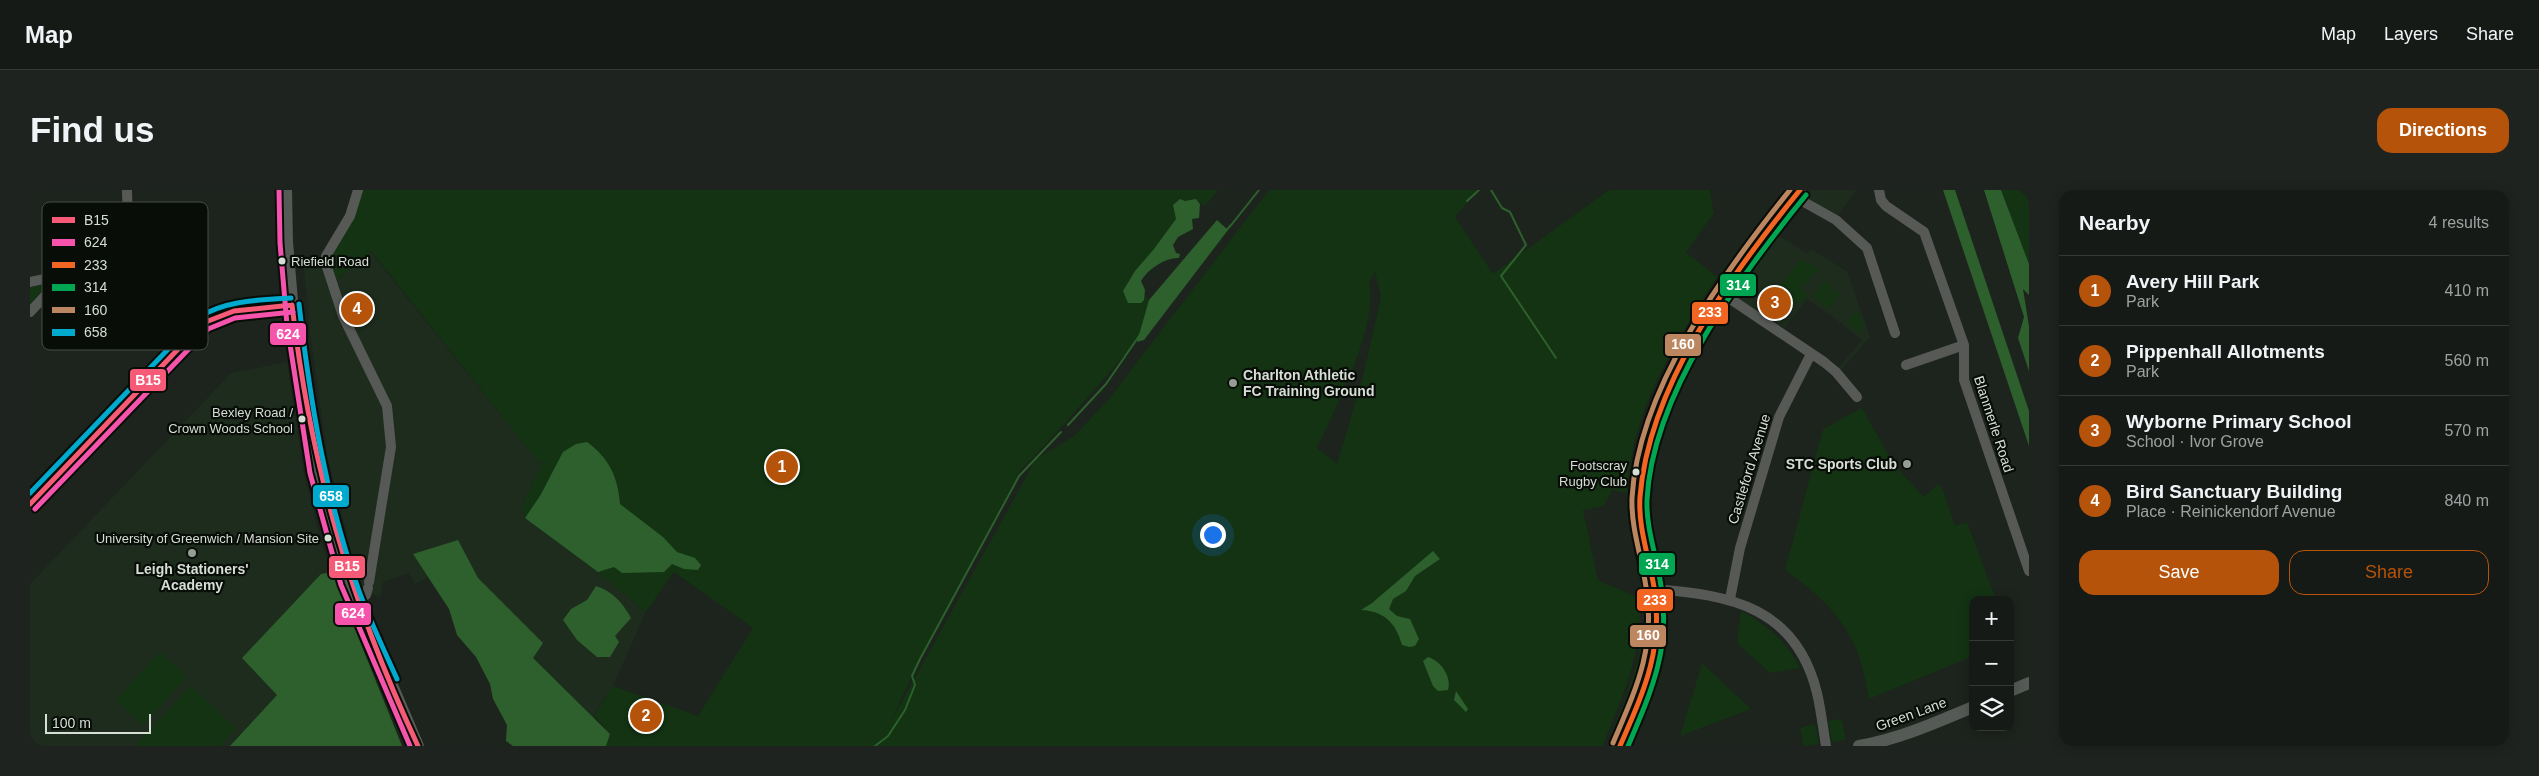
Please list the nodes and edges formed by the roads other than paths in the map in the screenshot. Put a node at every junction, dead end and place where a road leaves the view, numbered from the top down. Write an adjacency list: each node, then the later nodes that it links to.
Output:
1 (286, 190): 7 (main road)
2 (358, 190): 20 (street)
3 (1878, 190): 11 (street, Blanmerle Road)
4 (1798, 193): 5 (main road); 10 (street)
5 (1723, 294): 13 (street); 18 (main road)
6 (42, 299): 8 (street)
7 (292, 305): 9 (street); 20 (main road)
8 (30, 312)
9 (208, 319)
10 (1895, 333)
11 (1964, 345): 14 (street); 17 (street, Blanmerle Road)
12 (177, 350): 16 (street)
13 (1811, 354): 15 (street); 19 (street, Castleford Avenue)
14 (1906, 365)
15 (1857, 397)
16 (30, 504)
17 (2029, 571)
18 (1654, 589): 19 (street); 25 (main road)
19 (1730, 599): 26 (street)
20 (356, 601): 24 (main road)
21 (2029, 683): 22 (main road)
22 (2014, 689)
23 (1969, 709): 27 (main road, Green Lane)
24 (418, 746)
25 (1620, 746)
26 (1826, 746)
27 (1859, 746)

